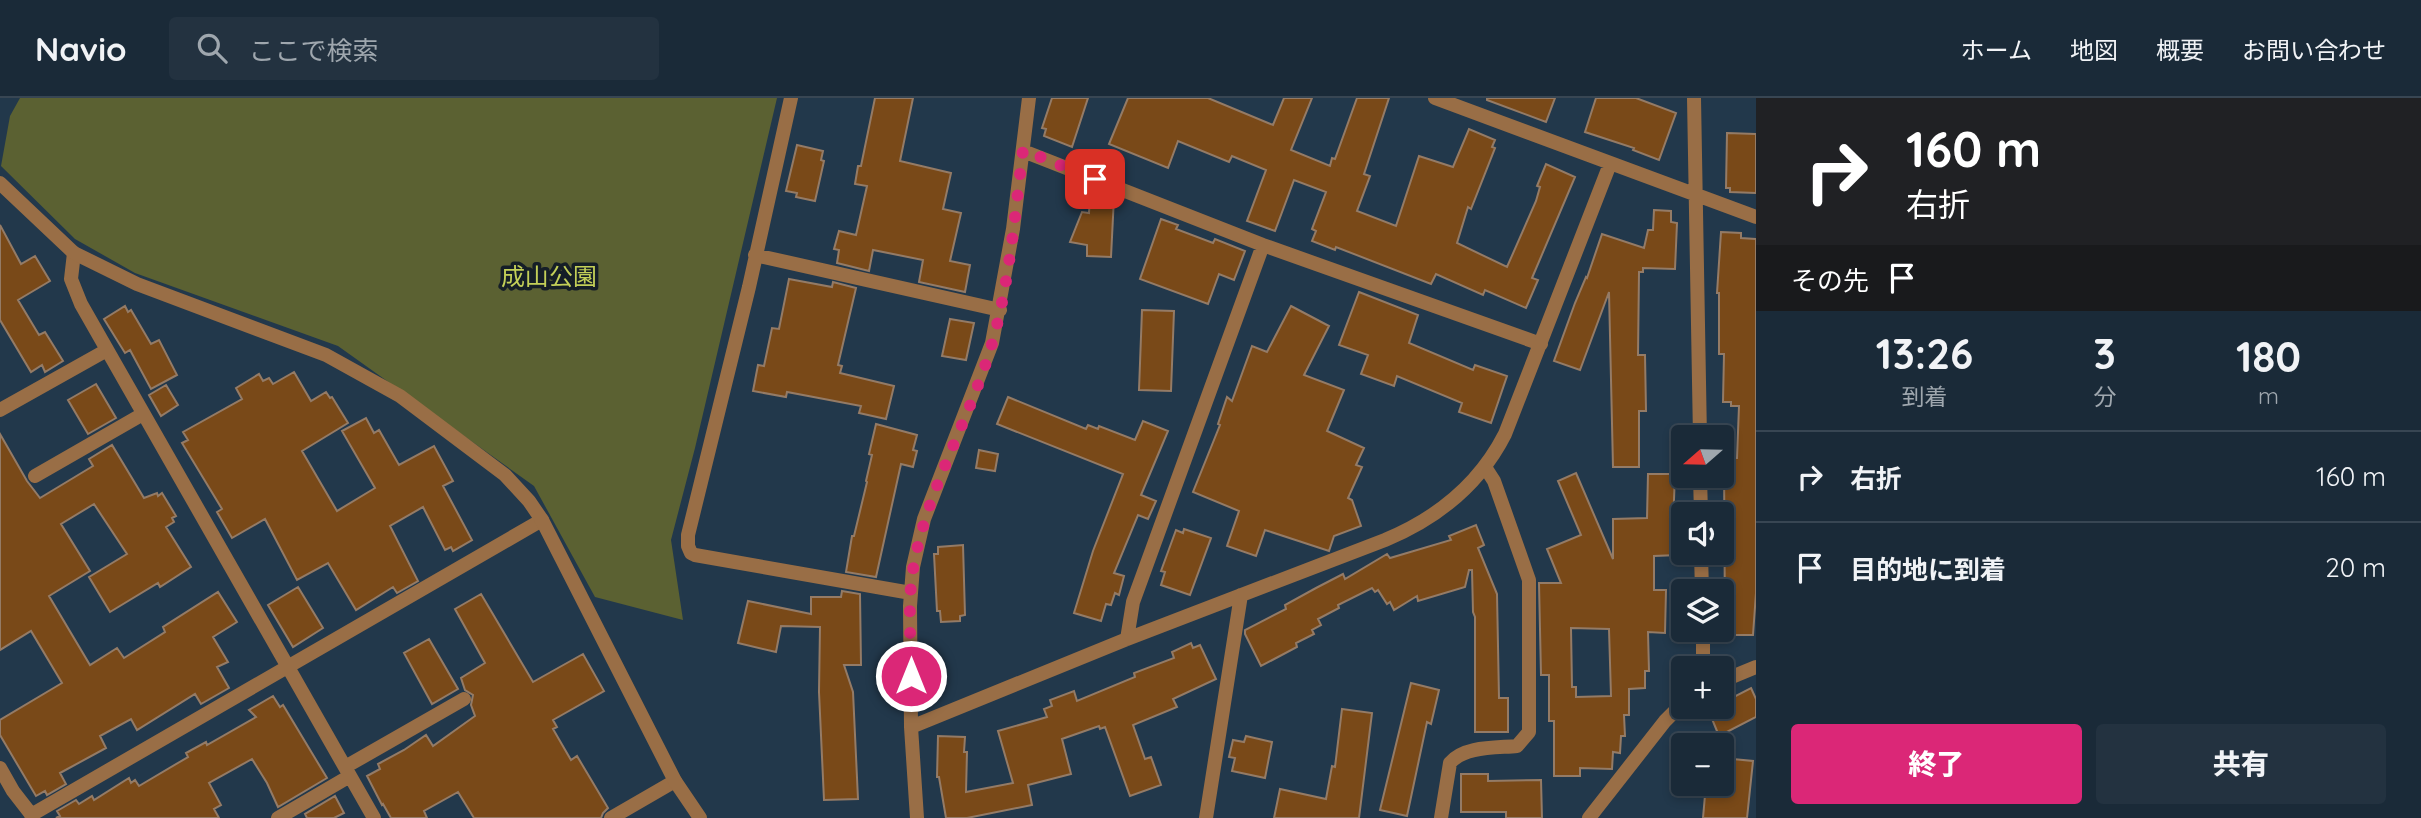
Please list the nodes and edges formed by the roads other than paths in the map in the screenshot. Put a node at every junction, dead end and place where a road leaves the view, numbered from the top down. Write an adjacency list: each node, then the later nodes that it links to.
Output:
1 (791, 98): 13 (street)
2 (1029, 98): 6 (street)
3 (1435, 98): 5 (street)
4 (1694, 98): 9 (street)
5 (1465, 103): 7 (street)
6 (1023, 150): 11 (street); 14 (street)
7 (1610, 164): 9 (street); 15 (street)
8 (0, 183): 12 (street)
9 (1696, 195): 10 (street); 19 (street)
10 (1756, 218)
11 (1263, 245): 15 (street); 25 (street)
12 (74, 253): 16 (street); 22 (street)
13 (755, 255): 14 (street); 23 (street)
14 (1000, 310): 23 (street)
15 (1541, 344): 20 (street)
16 (107, 350): 17 (street); 18 (street)
17 (0, 410)
18 (143, 414): 21 (street); 26 (street)
19 (1700, 425)
20 (1485, 467): 24 (street); 42 (street)
21 (35, 476)
22 (542, 520): 26 (street); 34 (street)
23 (911, 593): 31 (street)
24 (1241, 595): 25 (street); 41 (street)
25 (1127, 639): 31 (street)
26 (289, 666): 33 (street); 35 (street)
27 (1756, 667): 28 (street)
28 (1734, 676)
29 (464, 699): 33 (street)
30 (1671, 715): 43 (street)
31 (911, 727): 40 (street)
32 (0, 768): 35 (street)
33 (348, 771): 36 (street); 37 (street)
34 (675, 781): 38 (street); 39 (street)
35 (32, 816)
36 (278, 818)
37 (374, 818)
38 (611, 818)
39 (700, 818)
40 (917, 818)
41 (1206, 818)
42 (1441, 818)
43 (1590, 818)

